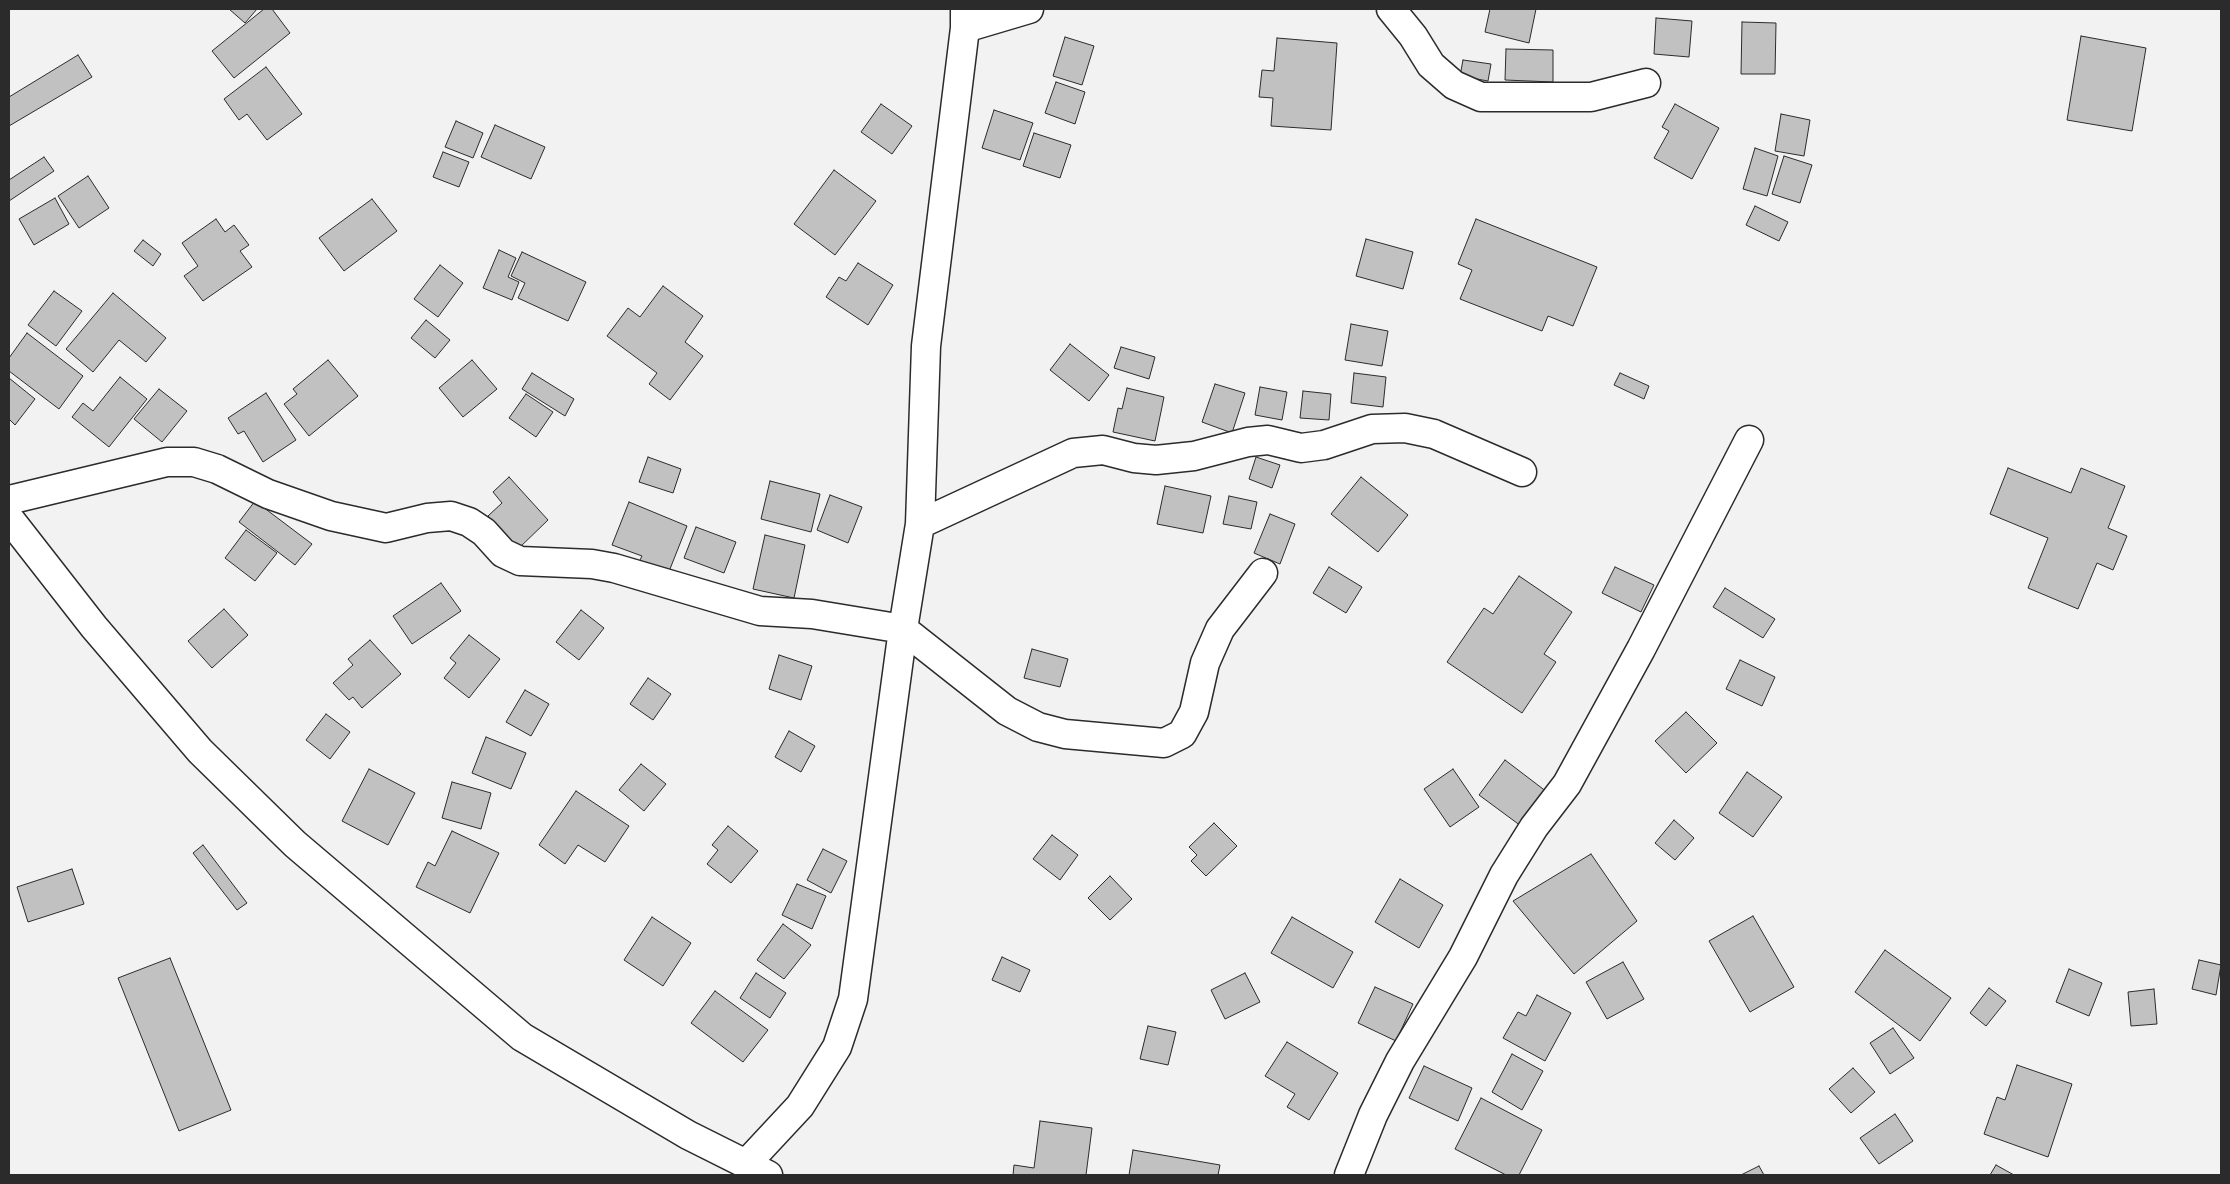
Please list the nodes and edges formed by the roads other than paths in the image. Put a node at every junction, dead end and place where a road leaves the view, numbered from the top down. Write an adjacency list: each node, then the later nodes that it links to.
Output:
1 (1029, 9): 3 (street)
2 (1391, 9): 4 (street)
3 (965, 18): 9 (street)
4 (1646, 83)
5 (1749, 440): 13 (street)
6 (1522, 472): 9 (street)
7 (9, 500): 11 (street)
8 (9, 518): 12 (street)
9 (920, 524): 11 (street)
10 (1264, 573): 11 (street)
11 (903, 629): 12 (street)
12 (757, 1170)
13 (1349, 1175)

